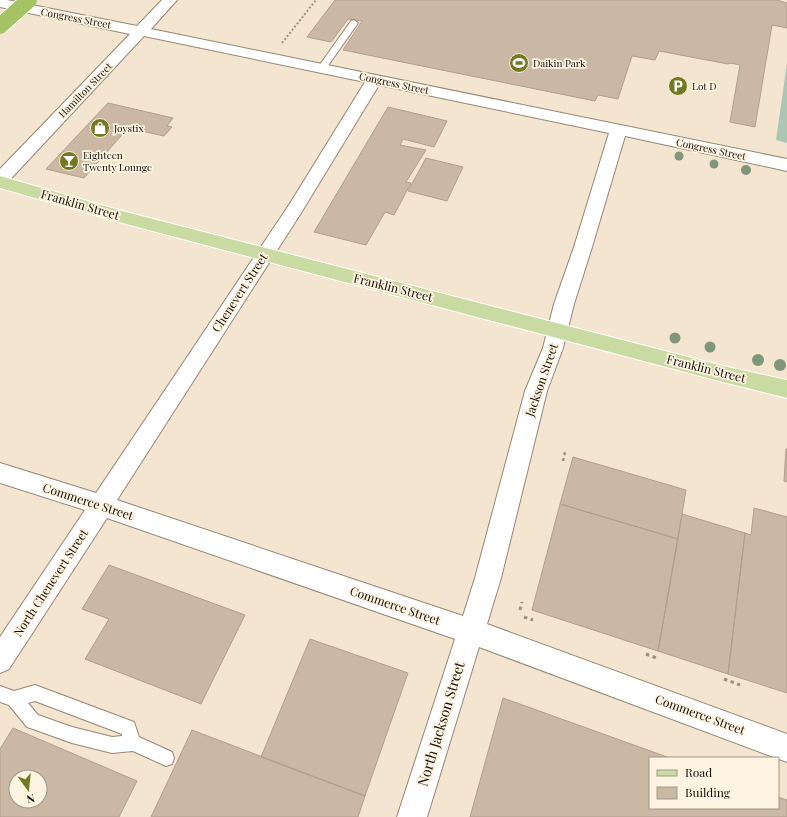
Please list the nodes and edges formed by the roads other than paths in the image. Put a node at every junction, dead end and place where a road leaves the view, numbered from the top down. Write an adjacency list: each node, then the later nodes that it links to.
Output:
1 (29, 0): 5 (highway, bridge)
2 (170, 0): 6 (street, Hamilton Street)
3 (0, 2): 6 (street, Congress Street)
4 (354, 23): 7 (lane)
5 (0, 26)
6 (141, 31): 7 (street, Congress Street); 11 (street, Hamilton Street)
7 (322, 68): 8 (street, Congress Street)
8 (375, 79): 9 (street, Congress Street); 12 (street, Chenevert Street)
9 (618, 130): 10 (street, Congress Street); 13 (street, Jackson Street)
10 (787, 165)
11 (0, 181): 12 (main road, Franklin Street)
12 (265, 255): 13 (main road, Franklin Street); 16 (street, Chenevert Street)
13 (558, 331): 14 (main road, Franklin Street); 17 (street, Jackson Street)
14 (787, 389)
15 (0, 473): 16 (street, Commerce Street)
16 (101, 505): 17 (street, Commerce Street); 18 (street, North Chenevert Street)
17 (471, 631): 21 (street, Commerce Street); 23 (street, North Jackson Street)
18 (0, 660)
19 (7, 697): 20 (lane); 20 (lane)
20 (133, 743): 22 (lane)
21 (787, 748)
22 (166, 758)
23 (412, 817)

